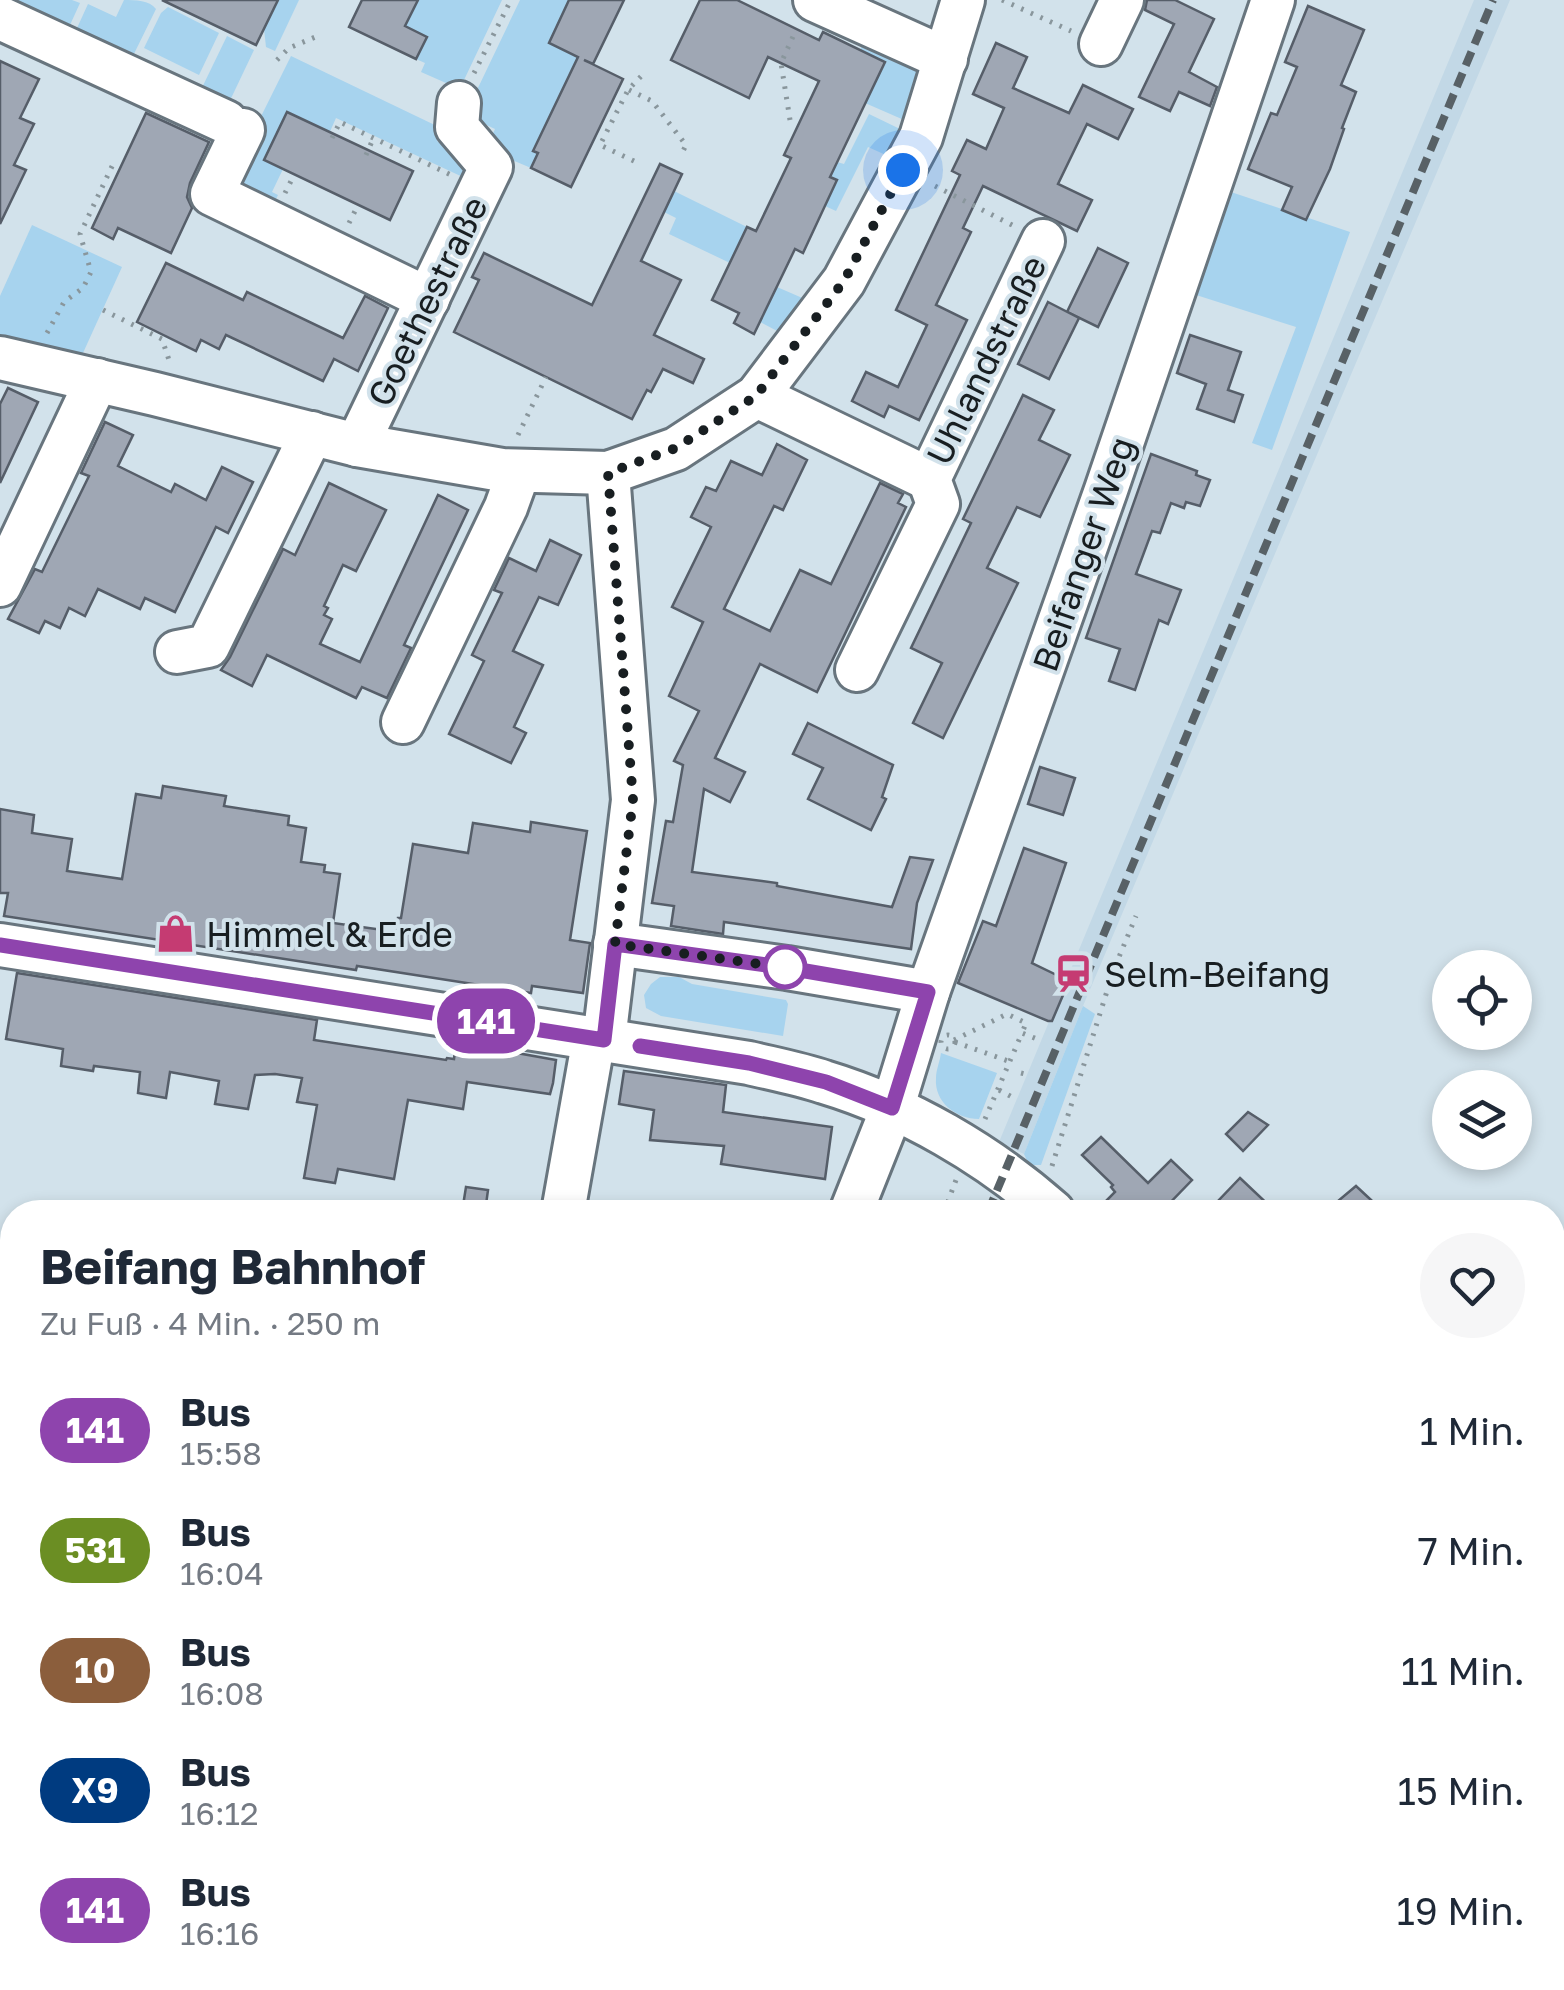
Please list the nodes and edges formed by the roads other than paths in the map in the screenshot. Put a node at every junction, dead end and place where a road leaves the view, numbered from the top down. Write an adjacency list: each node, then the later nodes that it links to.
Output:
1 (964, 0): 7 (street)
2 (1122, 0): 6 (street)
3 (1273, 0): 25 (street, Beifanger Weg)
4 (809, 8): 7 (street)
5 (0, 18): 10 (street)
6 (1102, 44)
7 (946, 58): 13 (street)
8 (459, 103): 10 (street, Goethestraße)
9 (1044, 241): 18 (street, Uhlandstraße)
10 (428, 299): 15 (street, Goethestraße)
11 (16, 362): 12 (street)
12 (98, 380): 14 (street); 19 (street)
13 (756, 396): 17 (street); 18 (street, Uhlandstraße)
14 (312, 433): 15 (street); 20 (street)
15 (357, 445): 16 (street)
16 (510, 470): 17 (street); 22 (street)
17 (608, 473): 23 (street)
18 (930, 479): 21 (street, Uhlandstraße)
19 (0, 585)
20 (177, 652)
21 (857, 670)
22 (403, 722)
23 (615, 944): 25 (street); 26 (street)
24 (0, 945): 26 (street)
25 (928, 992): 27 (street, Beifanger Weg)
26 (599, 1039): 27 (street); 28 (street)
27 (892, 1108): 29 (street, Beifanger Weg); 30 (street)
28 (565, 1200)
29 (856, 1200)
30 (1038, 1200)

